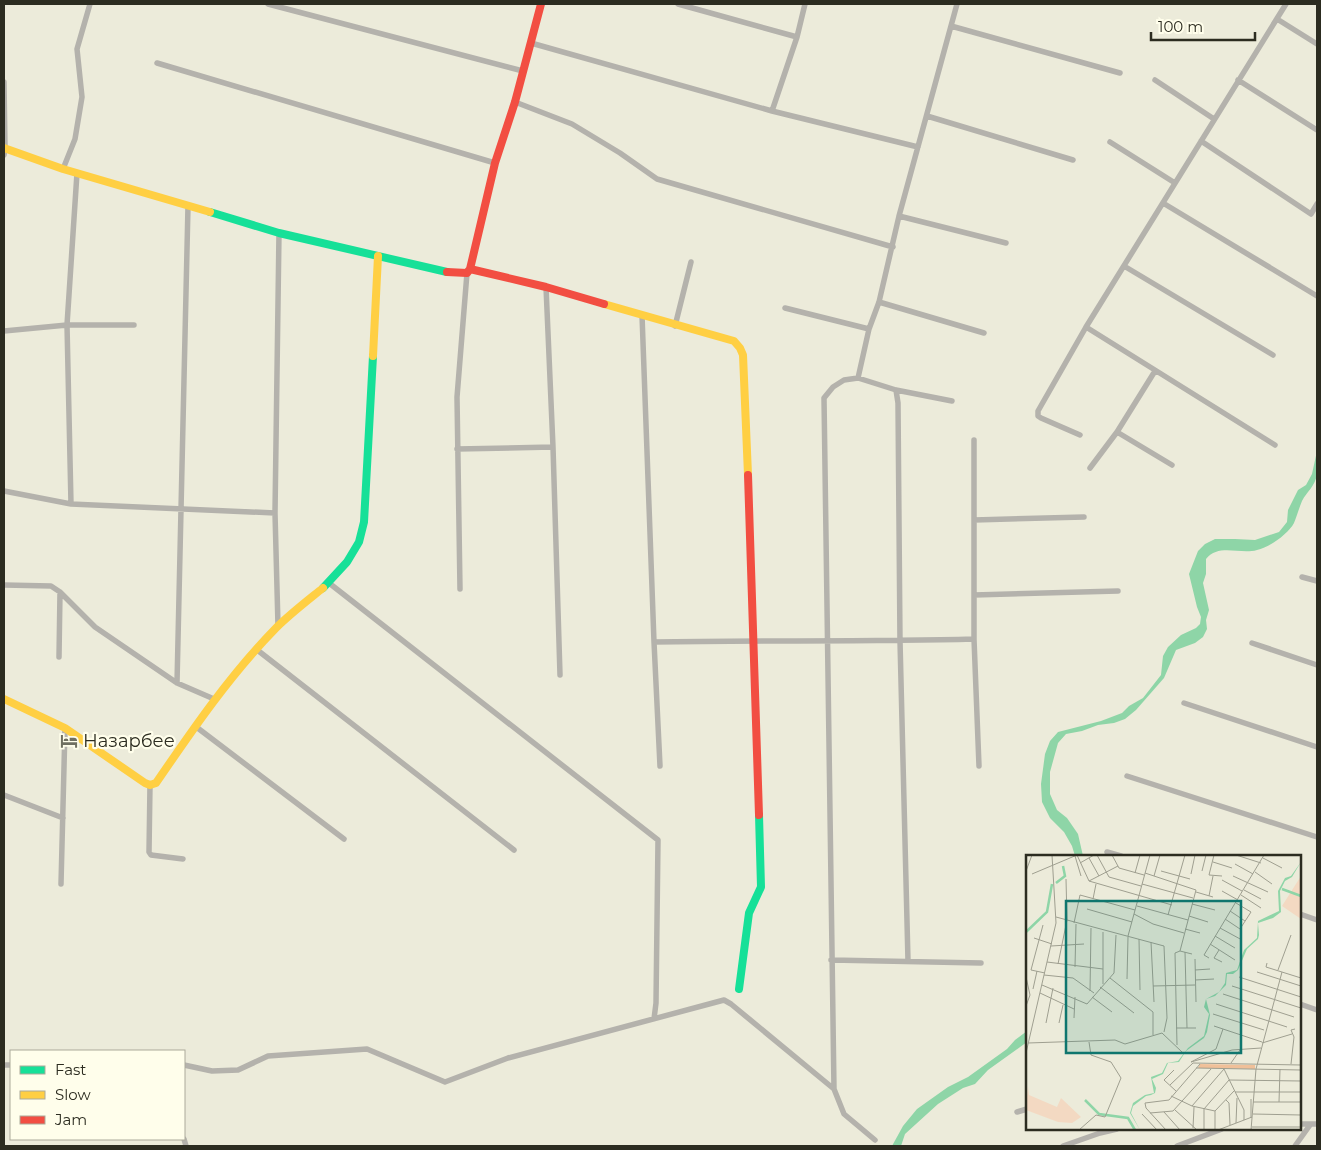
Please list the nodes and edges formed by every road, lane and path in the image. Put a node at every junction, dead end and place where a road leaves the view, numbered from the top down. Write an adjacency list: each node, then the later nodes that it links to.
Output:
1 (90, 4): 30 (street)
2 (268, 4): 14 (street)
3 (541, 4): 11 (street)
4 (678, 4): 10 (street)
5 (805, 4): 10 (street)
6 (957, 4): 9 (street)
7 (1286, 4): 8 (street)
8 (1278, 19): 12 (street); 17 (street)
9 (951, 26): 15 (street); 21 (street)
10 (797, 37): 20 (street)
11 (531, 43): 14 (street); 20 (street)
12 (1317, 44)
13 (157, 64): 29 (street)
14 (523, 71): 19 (street)
15 (1120, 73)
16 (1155, 80): 22 (street)
17 (1238, 80): 22 (street); 23 (street)
18 (4, 82): 27 (street)
19 (516, 102): 29 (street); 39 (street)
20 (772, 111): 26 (street)
21 (927, 116): 26 (street); 28 (street)
22 (1214, 120): 24 (street)
23 (1317, 130)
24 (1200, 141): 32 (street); 34 (street)
25 (1110, 142): 32 (street)
26 (918, 147): 36 (street)
27 (4, 150): 30 (street)
28 (1073, 160)
29 (496, 164): 43 (street)
30 (63, 169): 31 (street)
31 (77, 173): 35 (street); 49 (street)
32 (1175, 183): 33 (street)
33 (1162, 203): 42 (street); 45 (street)
34 (1317, 204)
35 (188, 206): 37 (street); 71 (street)
36 (899, 216): 38 (street); 39 (street)
37 (279, 233): 40 (street); 72 (street)
38 (1006, 243)
39 (893, 247): 46 (street)
40 (378, 256): 43 (street); 76 (street)
41 (691, 262): 51 (street)
42 (1124, 266): 52 (street); 56 (street)
43 (469, 271): 44 (street); 66 (street)
44 (546, 287): 48 (street); 65 (street)
45 (1317, 296)
46 (879, 302): 53 (street); 55 (street)
47 (785, 308): 53 (street)
48 (642, 315): 51 (street); 88 (street)
49 (67, 325): 50 (street); 54 (street); 70 (street)
50 (134, 325)
51 (675, 326): 85 (street)
52 (1086, 327): 57 (street); 62 (street)
53 (869, 330): 58 (street)
54 (4, 331)
55 (984, 333)
56 (1272, 355)
57 (1155, 370): 61 (street); 64 (street)
58 (858, 378): 59 (street); 86 (street)
59 (896, 390): 60 (street); 87 (street)
60 (952, 401)
61 (1117, 432): 67 (street); 68 (street)
62 (1080, 435)
63 (974, 440): 74 (street)
64 (1275, 446)
65 (553, 447): 66 (street); 93 (street)
66 (458, 449): 79 (street)
67 (1172, 464)
68 (1090, 468)
69 (4, 491): 70 (street)
70 (71, 504): 71 (street)
71 (182, 508): 72 (street); 94 (street)
72 (275, 513): 83 (street)
73 (1084, 517): 74 (street)
74 (974, 520): 82 (street)
75 (1302, 577): 77 (street)
76 (329, 582): 83 (street); 122 (street)
77 (1317, 582)
78 (4, 586): 81 (street)
79 (460, 589)
80 (1118, 591): 82 (street)
81 (60, 592): 91 (street); 94 (street)
82 (974, 595): 84 (street)
83 (278, 626): 90 (street)
84 (974, 639): 87 (street); 102 (street)
85 (752, 640): 86 (street); 88 (street); 119 (street)
86 (827, 641): 87 (street); 116 (street)
87 (900, 641): 117 (street)
88 (654, 642): 101 (street)
89 (1252, 643): 92 (street)
90 (256, 649): 96 (street); 109 (street)
91 (59, 657)
92 (1317, 665)
93 (560, 675)
94 (177, 683): 96 (street)
95 (4, 699): 99 (street)
96 (214, 699): 98 (street)
97 (1184, 703): 100 (street)
98 (194, 726): 104 (street); 108 (street)
99 (66, 728): 104 (street); 106 (street)
100 (1317, 747)
101 (660, 766)
102 (979, 766)
103 (1126, 776): 107 (street)
104 (150, 785): 112 (street)
105 (4, 795): 106 (street)
106 (63, 818): 113 (street)
107 (1317, 837)
108 (344, 839)
109 (514, 850)
110 (1107, 852): 111 (street)
111 (1118, 855)
112 (183, 859)
113 (62, 884)
114 (1301, 914): 115 (street)
115 (1317, 920)
116 (831, 960): 117 (street); 124 (street)
117 (908, 961): 118 (street)
118 (981, 963)
119 (739, 990)
120 (1301, 1004): 121 (street)
121 (1317, 1010)
122 (654, 1019): 123 (street); 124 (street)
123 (185, 1066)
124 (834, 1089): 132 (street)
125 (1026, 1109): 126 (street)
126 (1017, 1112)
127 (1301, 1124): 129 (street)
128 (1317, 1124): 129 (street)
129 (1310, 1125): 135 (street)
130 (1111, 1130): 133 (street)
131 (1219, 1130): 134 (street)
132 (875, 1140)
133 (1063, 1146)
134 (1177, 1146)
135 (1295, 1146)

